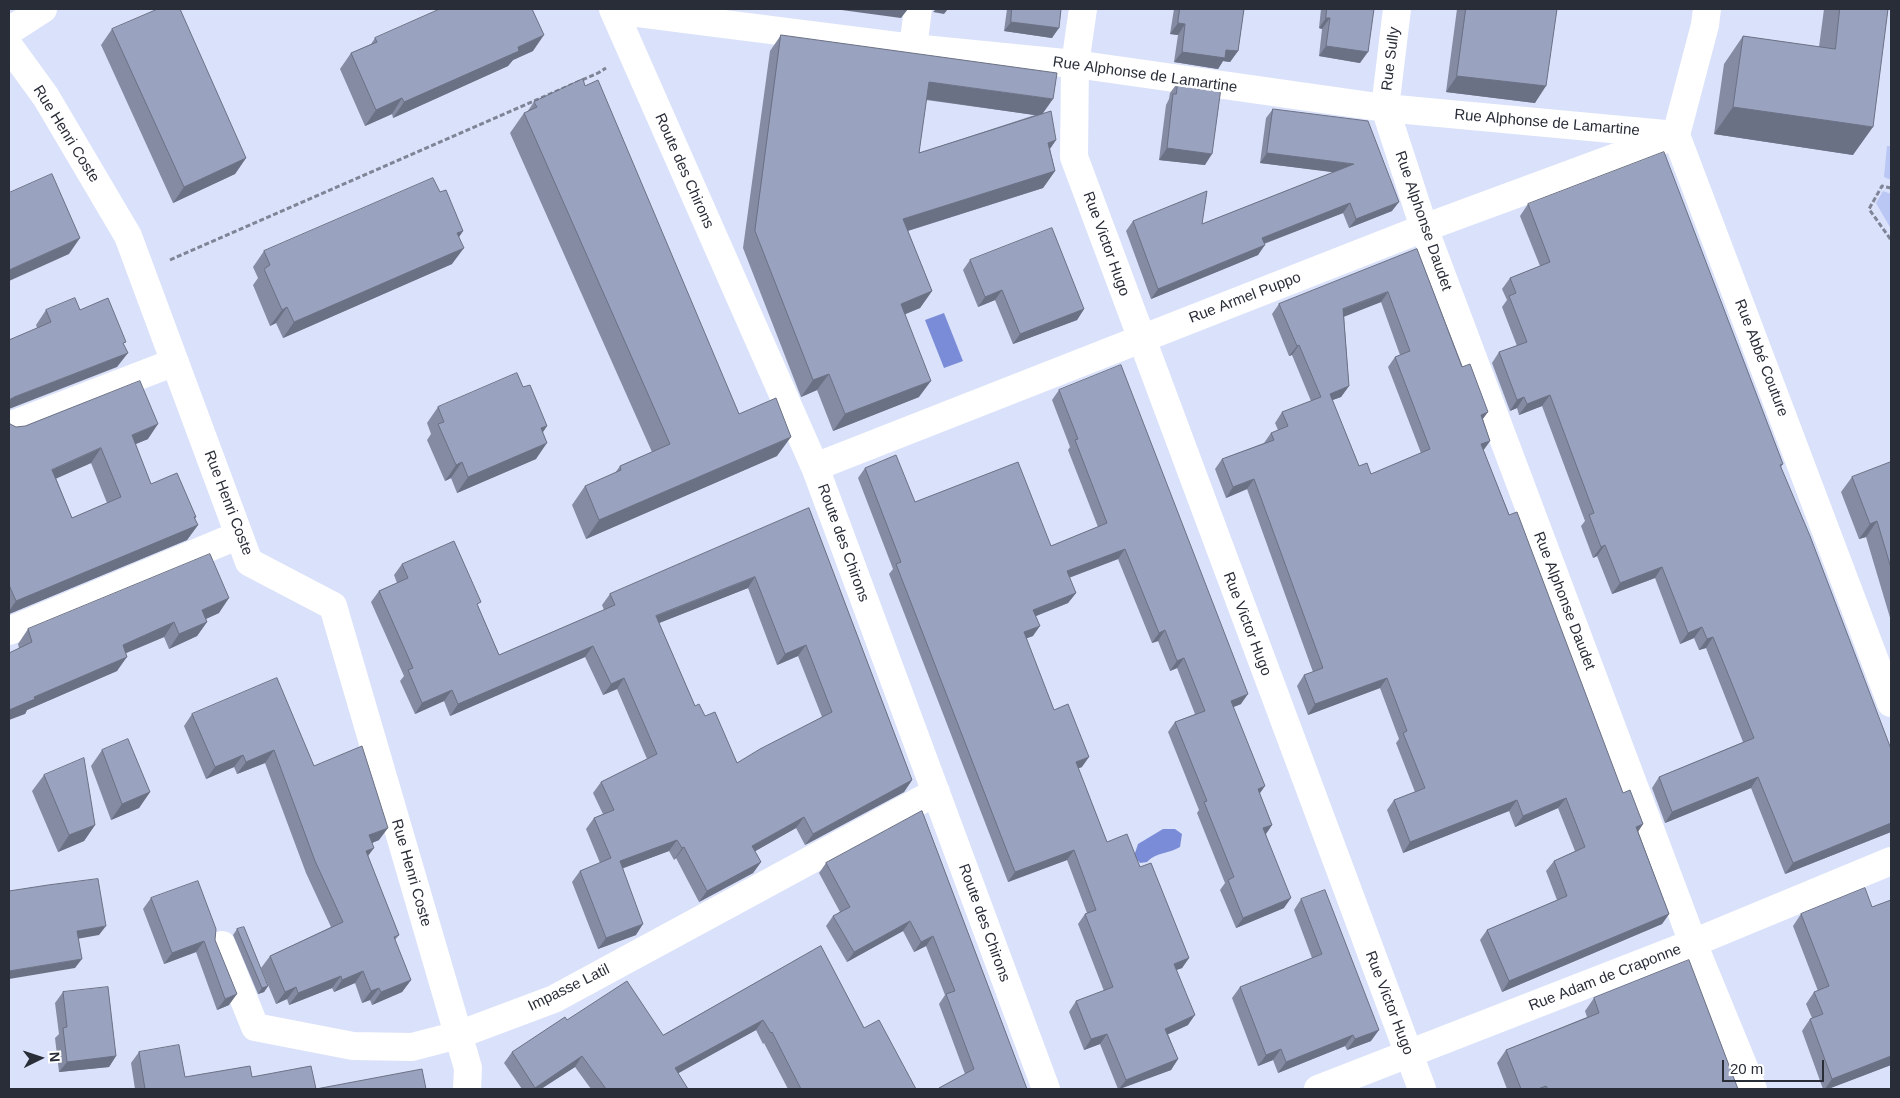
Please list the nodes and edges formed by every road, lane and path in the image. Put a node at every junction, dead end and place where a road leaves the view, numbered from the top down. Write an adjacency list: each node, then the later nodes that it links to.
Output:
1 (43, 9): 8 (street)
2 (613, 9): 7 (street, Rue Alphonse de Lamartine); 11 (street, Route des Chirons)
3 (918, 9): 10 (street)
4 (1083, 9): 12 (street)
5 (1397, 9): 13 (street, Rue Sully)
6 (1707, 9): 14 (street)
7 (738, 17): 10 (street, Rue Alphonse de Lamartine)
8 (9, 31)
9 (9, 46): 18 (street, Rue Henri Coste)
10 (913, 48): 12 (street, Rue Alphonse de Lamartine)
11 (632, 51): 18 (path); 22 (street, Route des Chirons)
12 (1075, 64): 13 (street, Rue Alphonse de Lamartine); 19 (street, Rue Victor Hugo)
13 (1385, 108): 14 (street, Rue Alphonse de Lamartine); 16 (street, Rue Alphonse Daudet)
14 (1676, 134): 16 (street, Rue Armel Puppo); 25 (street, Rue Abbé Couture)
15 (1891, 188): 17 (path)
16 (1424, 228): 19 (street, Rue Armel Puppo); 28 (street, Rue Alphonse Daudet)
17 (1891, 240)
18 (142, 272): 20 (street, Rue Henri Coste)
19 (1141, 339): 22 (street, Rue Armel Puppo); 31 (street, Rue Victor Hugo)
20 (175, 362): 21 (street); 23 (street, Rue Henri Coste)
21 (9, 426)
22 (815, 467): 26 (street, Route des Chirons)
23 (240, 536): 24 (street); 30 (street, Rue Henri Coste)
24 (9, 631)
25 (1891, 703)
26 (936, 792): 30 (street, Impasse Latil); 33 (street, Route des Chirons)
27 (1891, 861): 28 (street, Rue Adam de Craponne)
28 (1693, 943): 31 (street, Rue Adam de Craponne); 36 (street, Rue Alphonse Daudet)
29 (222, 945): 30 (street, Impasse Latil)
30 (458, 1035): 32 (street, Rue Henri Coste)
31 (1408, 1055): 34 (street, Rue Adam de Craponne); 35 (street, Rue Victor Hugo)
32 (467, 1089)
33 (1046, 1089)
34 (1318, 1089)
35 (1422, 1089)
36 (1753, 1089)

